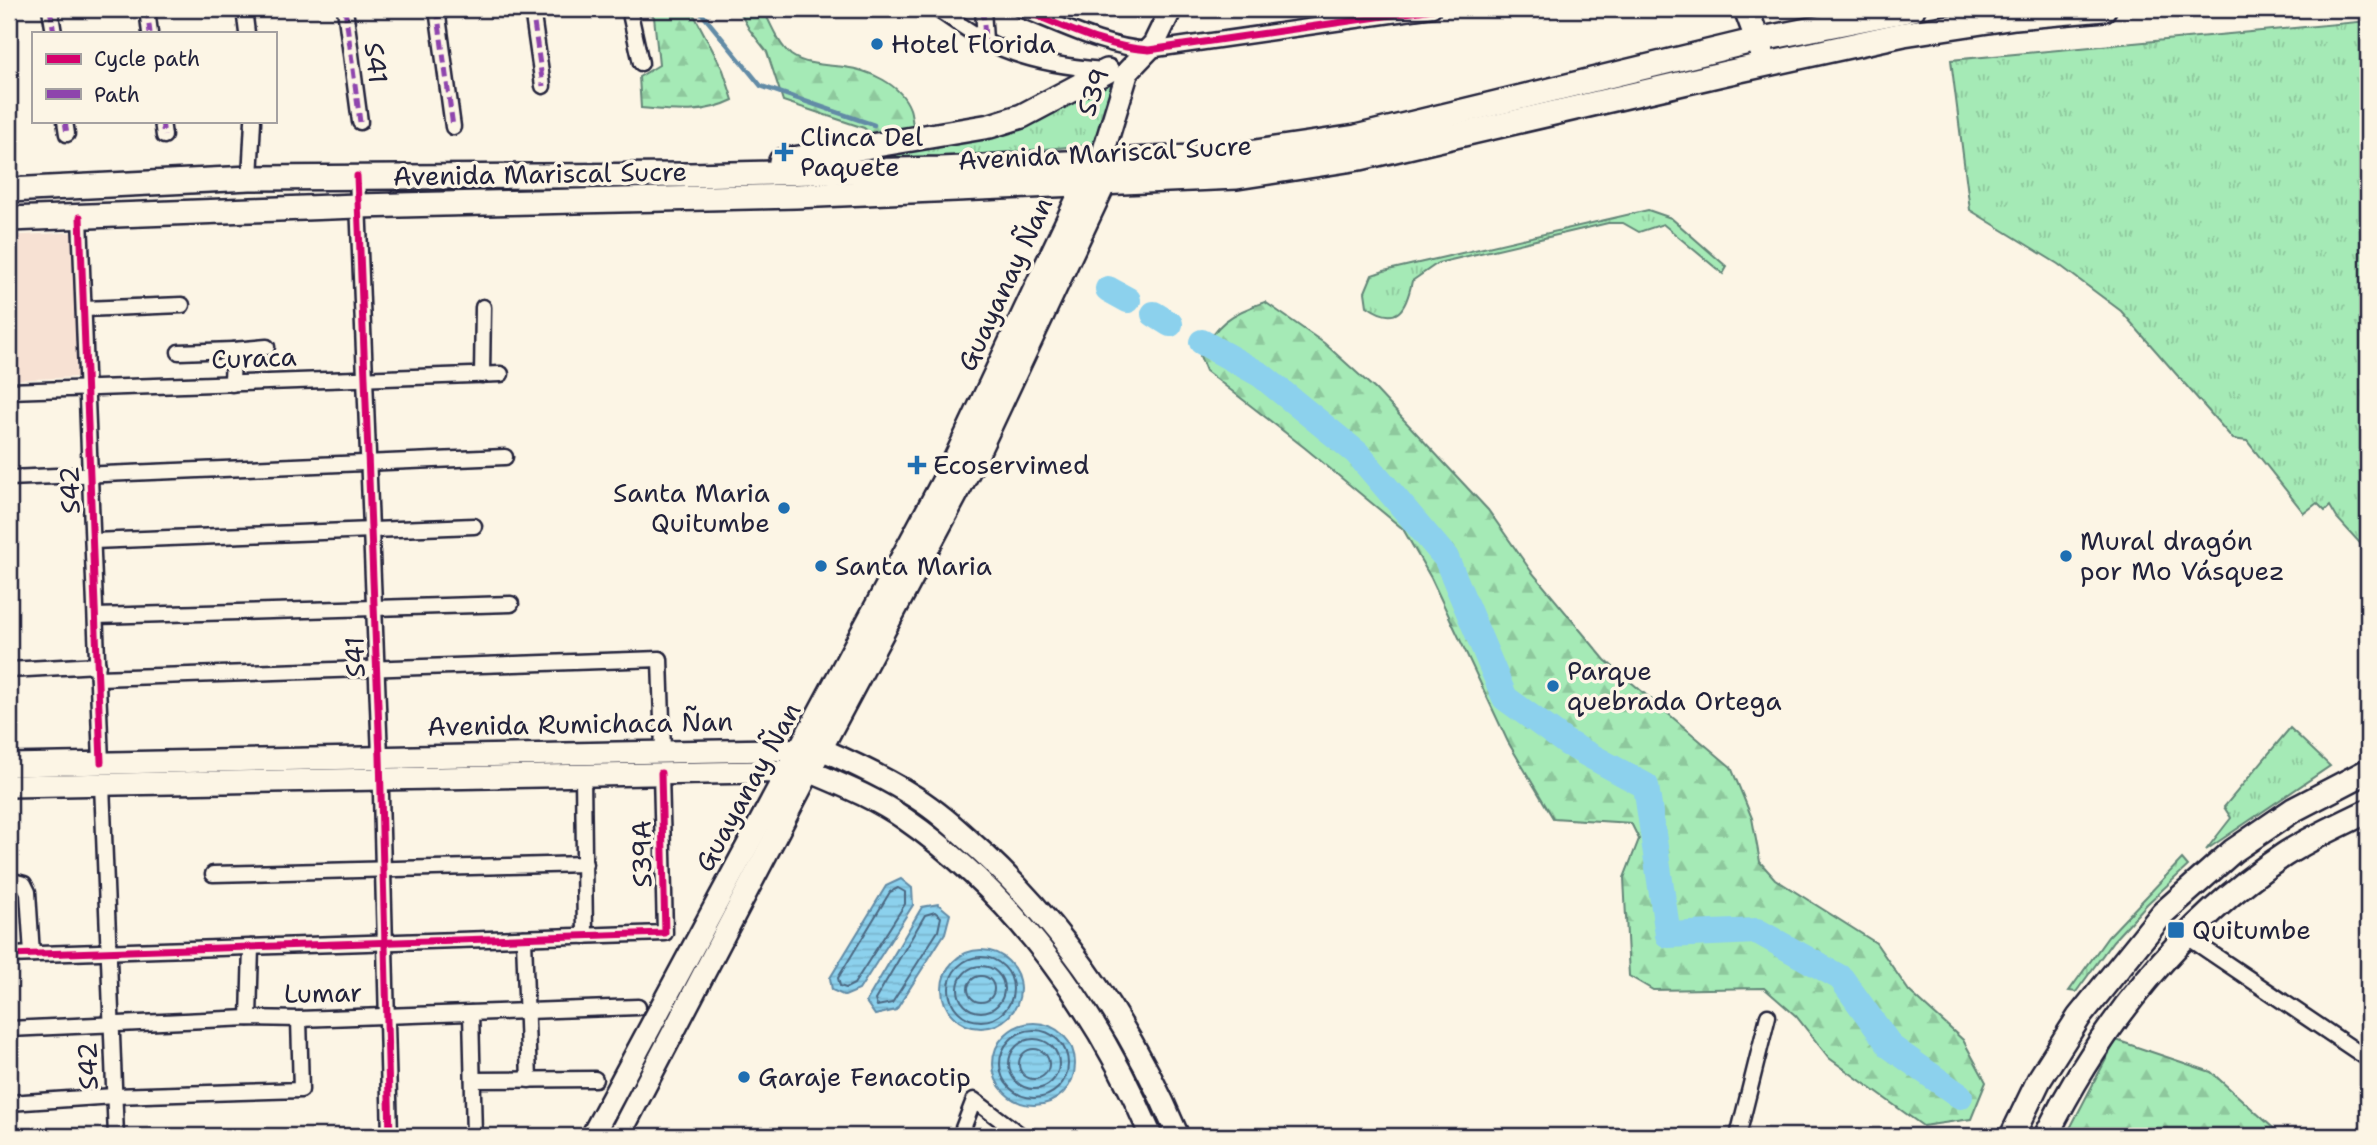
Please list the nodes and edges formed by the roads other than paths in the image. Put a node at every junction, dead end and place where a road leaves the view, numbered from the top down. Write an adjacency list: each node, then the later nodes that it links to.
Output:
1 (50, 9): 17 (street)
2 (146, 9): 18 (street)
3 (244, 9): 19 (street)
4 (345, 9): 30 (street, S41)
5 (437, 9): 31 (street)
6 (532, 9): 27 (street)
7 (629, 9): 23 (street)
8 (937, 9): 20 (street)
9 (983, 9): 20 (street)
10 (1020, 9): 16 (street)
11 (1171, 9): 22 (main road, S39)
12 (1433, 9): 22 (street)
13 (1746, 9): 21 (main road)
14 (1913, 9): 21 (main road, Avenida Mariscal Sucre)
15 (2104, 9): 24 (main road, Avenida Mariscal Sucre)
16 (1049, 14): 22 (street)
17 (54, 32)
18 (150, 32)
19 (247, 32)
20 (985, 40): 25 (street)
21 (1757, 40): 24 (main road); 26 (main road, Avenida Mariscal Sucre)
22 (1149, 50): 25 (main road, S39)
23 (641, 63)
24 (1767, 64): 28 (main road, Avenida Mariscal Sucre)
25 (1118, 71): 32 (main road); 33 (main road, S39)
26 (1586, 81): 28 (main road); 33 (main road, Avenida Mariscal Sucre)
27 (543, 86)
28 (1590, 105): 33 (main road, Avenida Mariscal Sucre)
29 (253, 122): 35 (street)
30 (360, 122)
31 (453, 127)
32 (691, 175): 34 (main road, Avenida Mariscal Sucre); 36 (main road, Avenida Mariscal Sucre)
33 (1097, 175): 36 (main road, Avenida Mariscal Sucre); 66 (main road, Guayanay Ñan)
34 (357, 176): 35 (main road, Avenida Mariscal Sucre); 38 (street, S41)
35 (250, 178): 37 (main road, Avenida Mariscal Sucre)
36 (856, 181): 38 (main road, Avenida Mariscal Sucre)
37 (9, 190)
38 (358, 206): 39 (main road, Avenida Mariscal Sucre); 49 (street, S41)
39 (80, 217): 40 (main road, Avenida Mariscal Sucre); 43 (street, S42)
40 (9, 219)
41 (182, 305): 43 (street)
42 (483, 307): 48 (street)
43 (84, 309): 51 (street, S42)
44 (267, 347): 45 (street)
45 (233, 350): 46 (street); 50 (street)
46 (179, 352)
47 (501, 374): 48 (street, Curaca)
48 (482, 375): 49 (street, Curaca)
49 (365, 379): 50 (street, Curaca); 54 (street, S41)
50 (232, 384): 51 (street, Curaca)
51 (87, 388): 52 (street, Curaca); 55 (street, S42)
52 (9, 391)
53 (505, 457): 54 (street)
54 (368, 461): 55 (street); 58 (street, S41)
55 (90, 474): 56 (street); 59 (street, S42)
56 (9, 478)
57 (474, 526): 58 (street)
58 (371, 531): 59 (street); 61 (street, S41)
59 (93, 541): 62 (street, S42)
60 (511, 604): 61 (street)
61 (374, 607): 62 (street); 64 (street, S41)
62 (96, 616): 65 (street, S42)
63 (9, 670): 65 (street)
64 (377, 670): 65 (street); 67 (street); 68 (street, S41)
65 (98, 672): 69 (street, S42)
66 (811, 749): 67 (main road, Avenida Rumichaca Ñan); 71 (main road, Guayanay Ñan); 72 (main road, Guayanay Ñan); 117 (main road, Avenida Rumichaca Ñan)
67 (663, 751): 68 (main road, Avenida Rumichaca Ñan)
68 (380, 757): 69 (main road, Avenida Rumichaca Ñan); 76 (street, S41)
69 (101, 762): 70 (main road, Avenida Rumichaca Ñan)
70 (9, 765)
71 (788, 770): 72 (main road, Avenida Rumichaca Ñan); 74 (main road, Avenida Rumichaca Ñan); 92 (main road, Guayanay Ñan)
72 (809, 771): 94 (main road, Guayanay Ñan); 116 (main road, Avenida Rumichaca Ñan)
73 (2368, 771): 119 (main road)
74 (661, 773): 75 (main road, Avenida Rumichaca Ñan); 84 (street, S39A)
75 (583, 775): 76 (main road, Avenida Rumichaca Ñan); 80 (street)
76 (381, 780): 77 (main road, Avenida Rumichaca Ñan); 81 (street, S41)
77 (102, 784): 78 (main road, Avenida Rumichaca Ñan); 89 (street, S42)
78 (9, 786)
79 (2368, 811): 85 (main road)
80 (584, 864): 81 (street); 84 (street)
81 (384, 869): 82 (street); 87 (street, S41)
82 (213, 874)
83 (9, 880): 90 (street)
84 (585, 936): 86 (street)
85 (2186, 936): 103 (street); 120 (main road)
86 (524, 938): 87 (street); 95 (street)
87 (386, 944): 88 (street); 97 (street, S41)
88 (251, 947): 89 (street); 99 (street)
89 (108, 952): 90 (street); 101 (street, S42)
90 (32, 954): 91 (street)
91 (9, 955)
92 (666, 996): 94 (main road); 112 (main road, Guayanay Ñan)
93 (638, 1007): 95 (street, Lumar)
94 (685, 1007): 113 (main road, Guayanay Ñan)
95 (525, 1011): 96 (street, Lumar); 106 (street)
96 (471, 1013): 97 (street, Lumar); 105 (street)
97 (387, 1016): 100 (street, Lumar); 110 (street, S41)
98 (1768, 1016): 118 (street)
99 (249, 1018): 100 (street, Lumar); 101 (street, Lumar)
100 (299, 1019): 107 (street)
101 (111, 1025): 102 (street, Lumar); 107 (street, S42)
102 (9, 1029)
103 (2368, 1059)
104 (595, 1079): 106 (street)
105 (473, 1080): 106 (street); 111 (street)
106 (529, 1080)
107 (114, 1096): 108 (street); 109 (street, S42)
108 (9, 1103)
109 (116, 1136)
110 (390, 1136)
111 (474, 1136)
112 (592, 1136)
113 (619, 1136)
114 (960, 1136): 115 (street)
115 (1022, 1136)
116 (1152, 1136)
117 (1178, 1136)
118 (1738, 1136)
119 (2012, 1136)
120 (2046, 1136)

